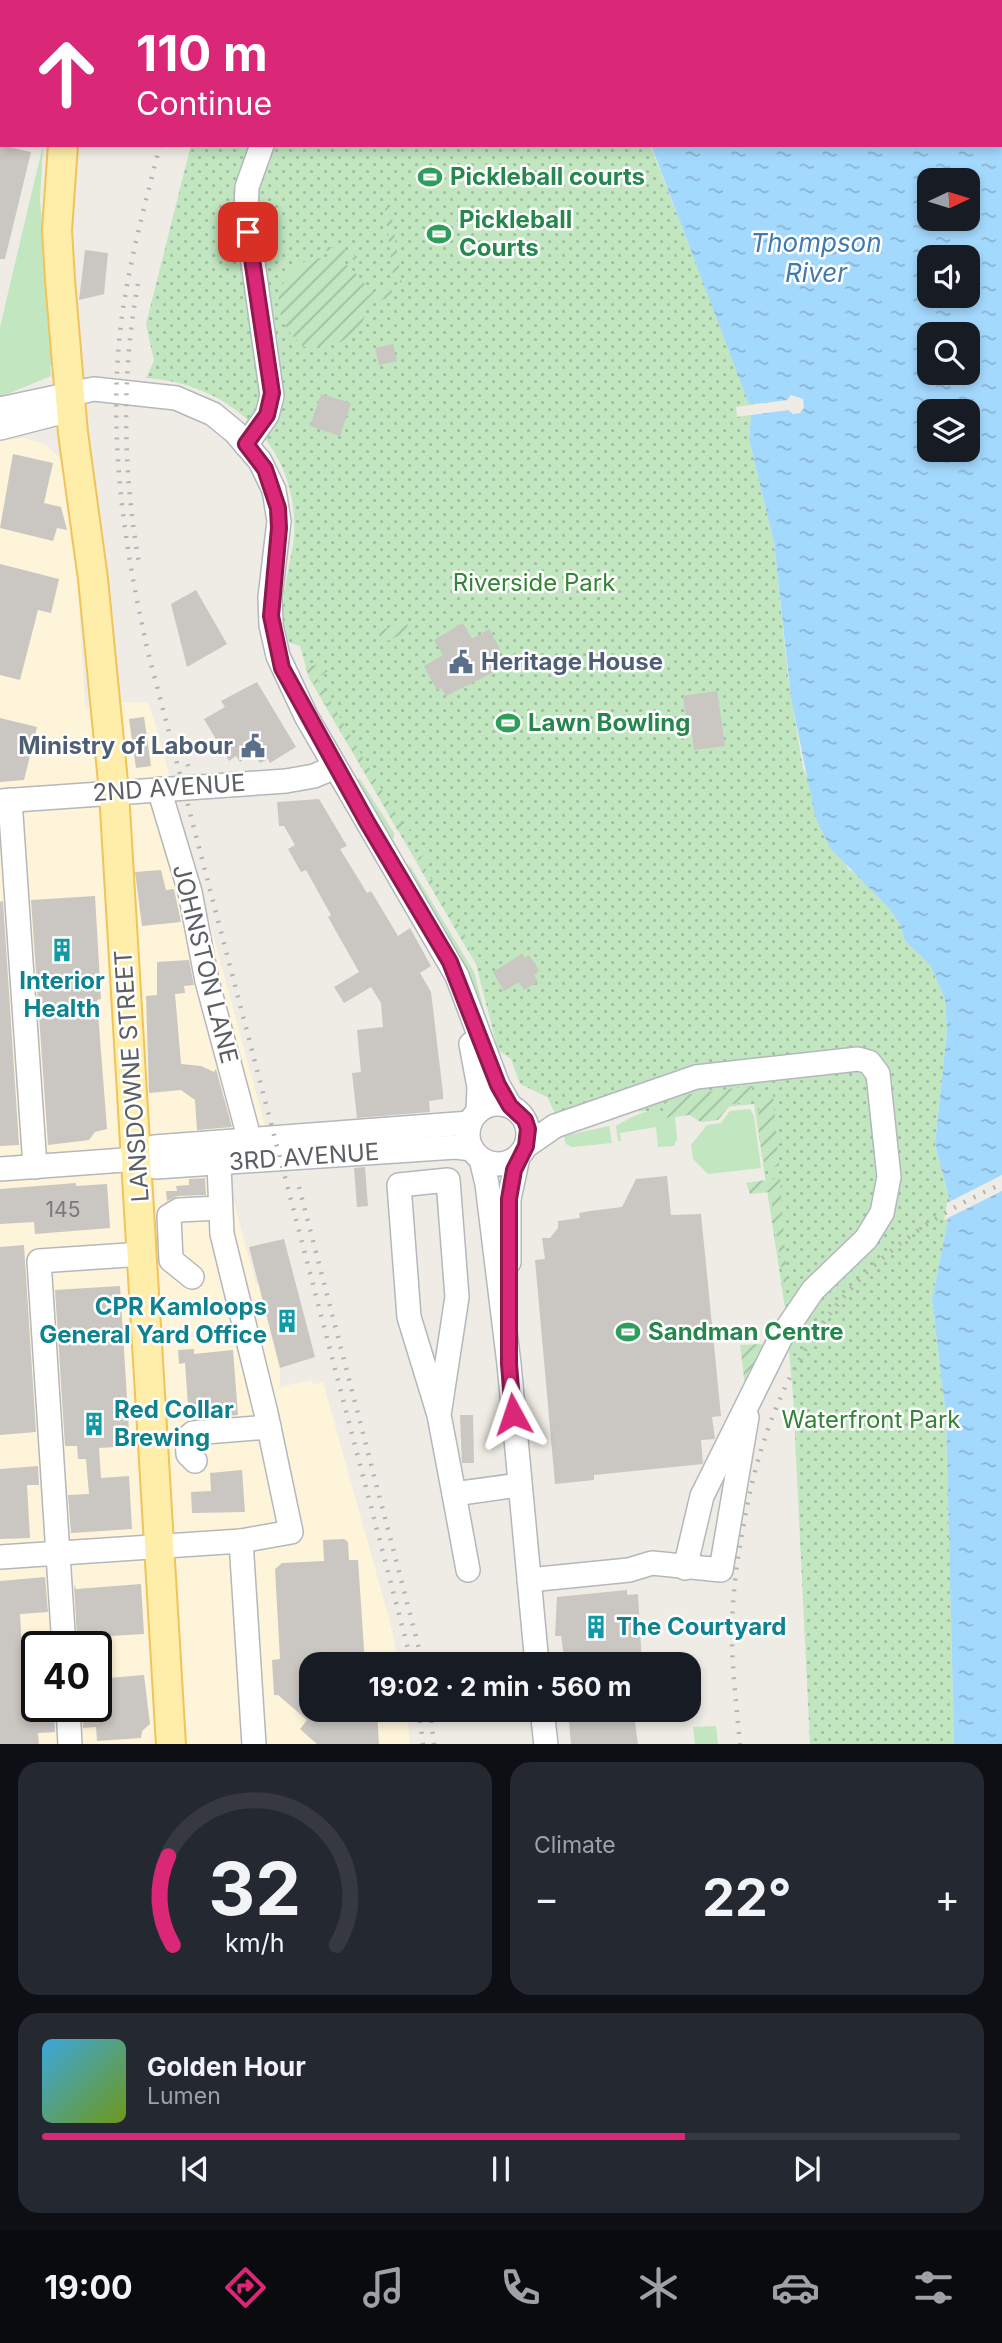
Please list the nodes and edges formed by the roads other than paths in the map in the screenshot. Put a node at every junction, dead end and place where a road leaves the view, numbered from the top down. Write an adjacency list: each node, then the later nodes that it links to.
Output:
1 (63, 147): 4 (main road, LANSDOWNE STREET)
2 (261, 147): 8 (street)
3 (42, 402): 4 (street); 5 (street); 6 (street)
4 (71, 402): 7 (street); 8 (street); 11 (main road, LANSDOWNE STREET)
5 (0, 409)
6 (0, 418)
7 (0, 428)
8 (246, 444): 9 (street)
9 (335, 767): 10 (street, 2ND AVENUE); 13 (street)
10 (159, 789): 11 (street, 2ND AVENUE); 17 (street, JOHNSTON LANE)
11 (114, 792): 12 (street, 2ND AVENUE); 21 (main road, LANSDOWNE STREET)
12 (5, 801): 22 (street)
13 (457, 975): 14 (street); 15 (street)
14 (515, 1110): 15 (street); 16 (street); 18 (street)
15 (474, 1117): 17 (street, 3RD AVENUE); 20 (street)
16 (574, 1118): 18 (street); 28 (street)
17 (250, 1140): 19 (street, 3RD AVENUE)
18 (522, 1151): 20 (street); 27 (street)
19 (218, 1153): 20 (street, 3RD AVENUE); 21 (street, 3RD AVENUE); 24 (street)
20 (477, 1154): 27 (street)
21 (138, 1158): 22 (street, 3RD AVENUE); 25 (main road, LANSDOWNE STREET)
22 (35, 1167): 23 (street, 3RD AVENUE)
23 (0, 1169)
24 (219, 1208): 26 (street); 30 (street)
25 (143, 1254): 35 (main road, LANSDOWNE STREET); 36 (street)
26 (192, 1277)
27 (509, 1364): 32 (street)
28 (748, 1403): 38 (street); 38 (street)
29 (439, 1415): 29 (street); 33 (street)
30 (270, 1427): 31 (street); 34 (street)
31 (195, 1461)
32 (519, 1485): 33 (street); 40 (street)
33 (454, 1494): 39 (street)
34 (241, 1541): 35 (street); 47 (street)
35 (160, 1546): 36 (street); 46 (main road, LANSDOWNE STREET)
36 (57, 1554): 37 (street); 41 (street)
37 (0, 1557)
38 (685, 1568): 40 (street)
39 (468, 1570)
40 (529, 1580): 42 (street)
41 (63, 1631)
42 (536, 1652)
43 (69, 1722): 45 (street)
44 (543, 1722): 48 (street)
45 (70, 1744)
46 (171, 1744)
47 (254, 1744)
48 (546, 1744)

